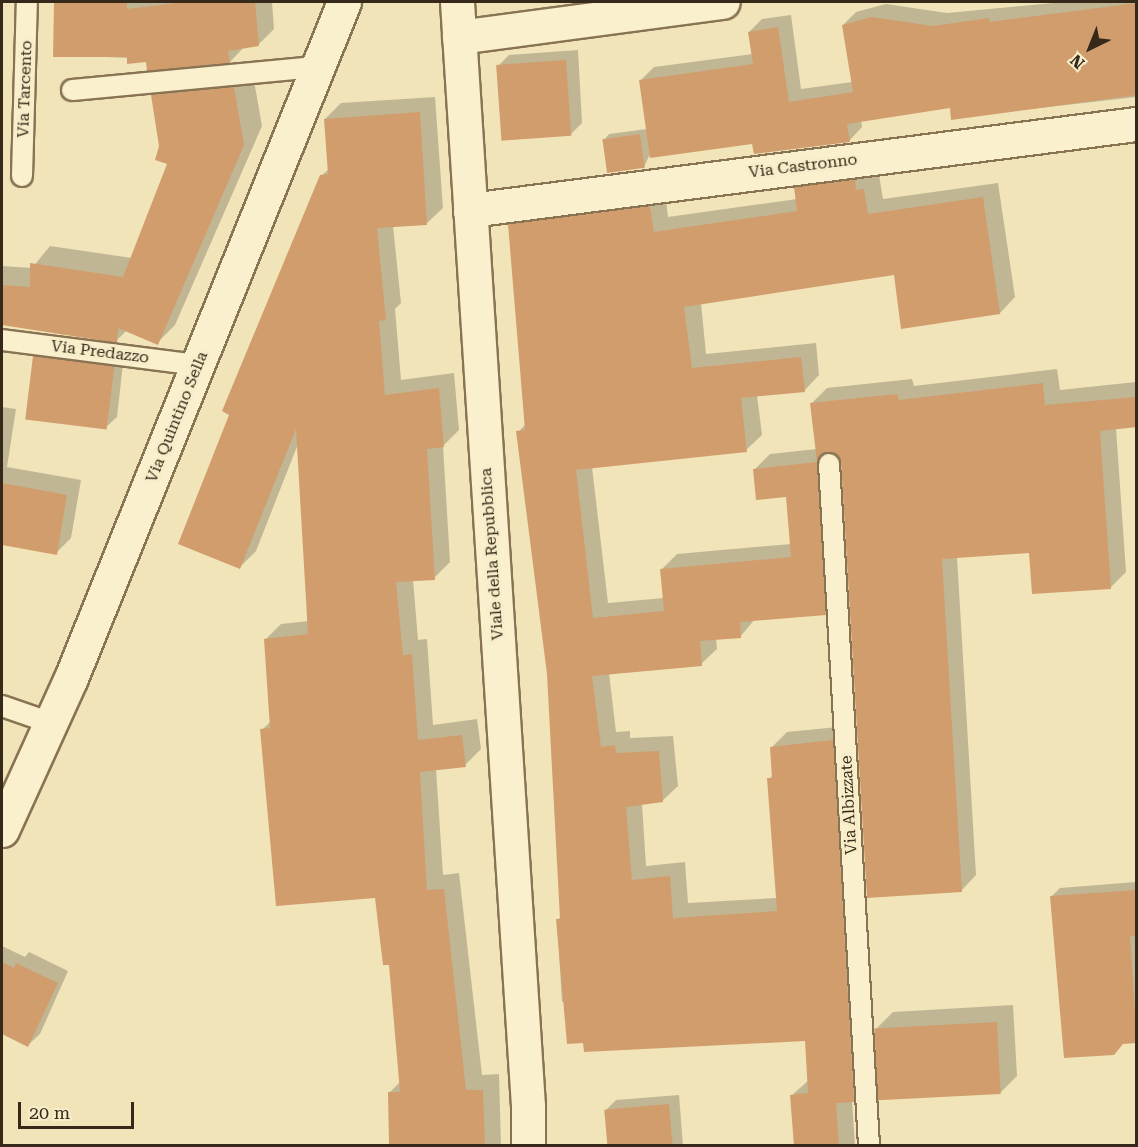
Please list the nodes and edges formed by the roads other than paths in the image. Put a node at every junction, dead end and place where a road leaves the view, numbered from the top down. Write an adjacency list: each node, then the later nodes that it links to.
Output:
1 (27, 2): 9 (lane, Via Tarcento)
2 (345, 2): 6 (street, Via Quintino Sella)
3 (457, 2): 5 (street, Viale della Repubblica)
4 (723, 2): 5 (street)
5 (459, 36): 10 (street, Viale della Repubblica)
6 (316, 67): 7 (lane); 12 (street, Via Quintino Sella)
7 (72, 90)
8 (1137, 124): 10 (street, Via Castronno)
9 (22, 176)
10 (470, 210): 17 (street, Viale della Repubblica)
11 (2, 340): 12 (lane, Via Predazzo)
12 (198, 365): 15 (street, Via Quintino Sella)
13 (829, 464): 20 (lane, Via Albizzate)
14 (2, 706): 15 (lane)
15 (51, 723): 16 (street, Via Quintino Sella)
16 (2, 830)
17 (528, 1106): 18 (street, Viale della Repubblica); 19 (street, Viale della Repubblica)
18 (528, 1146)
19 (535, 1146)
20 (869, 1146)

